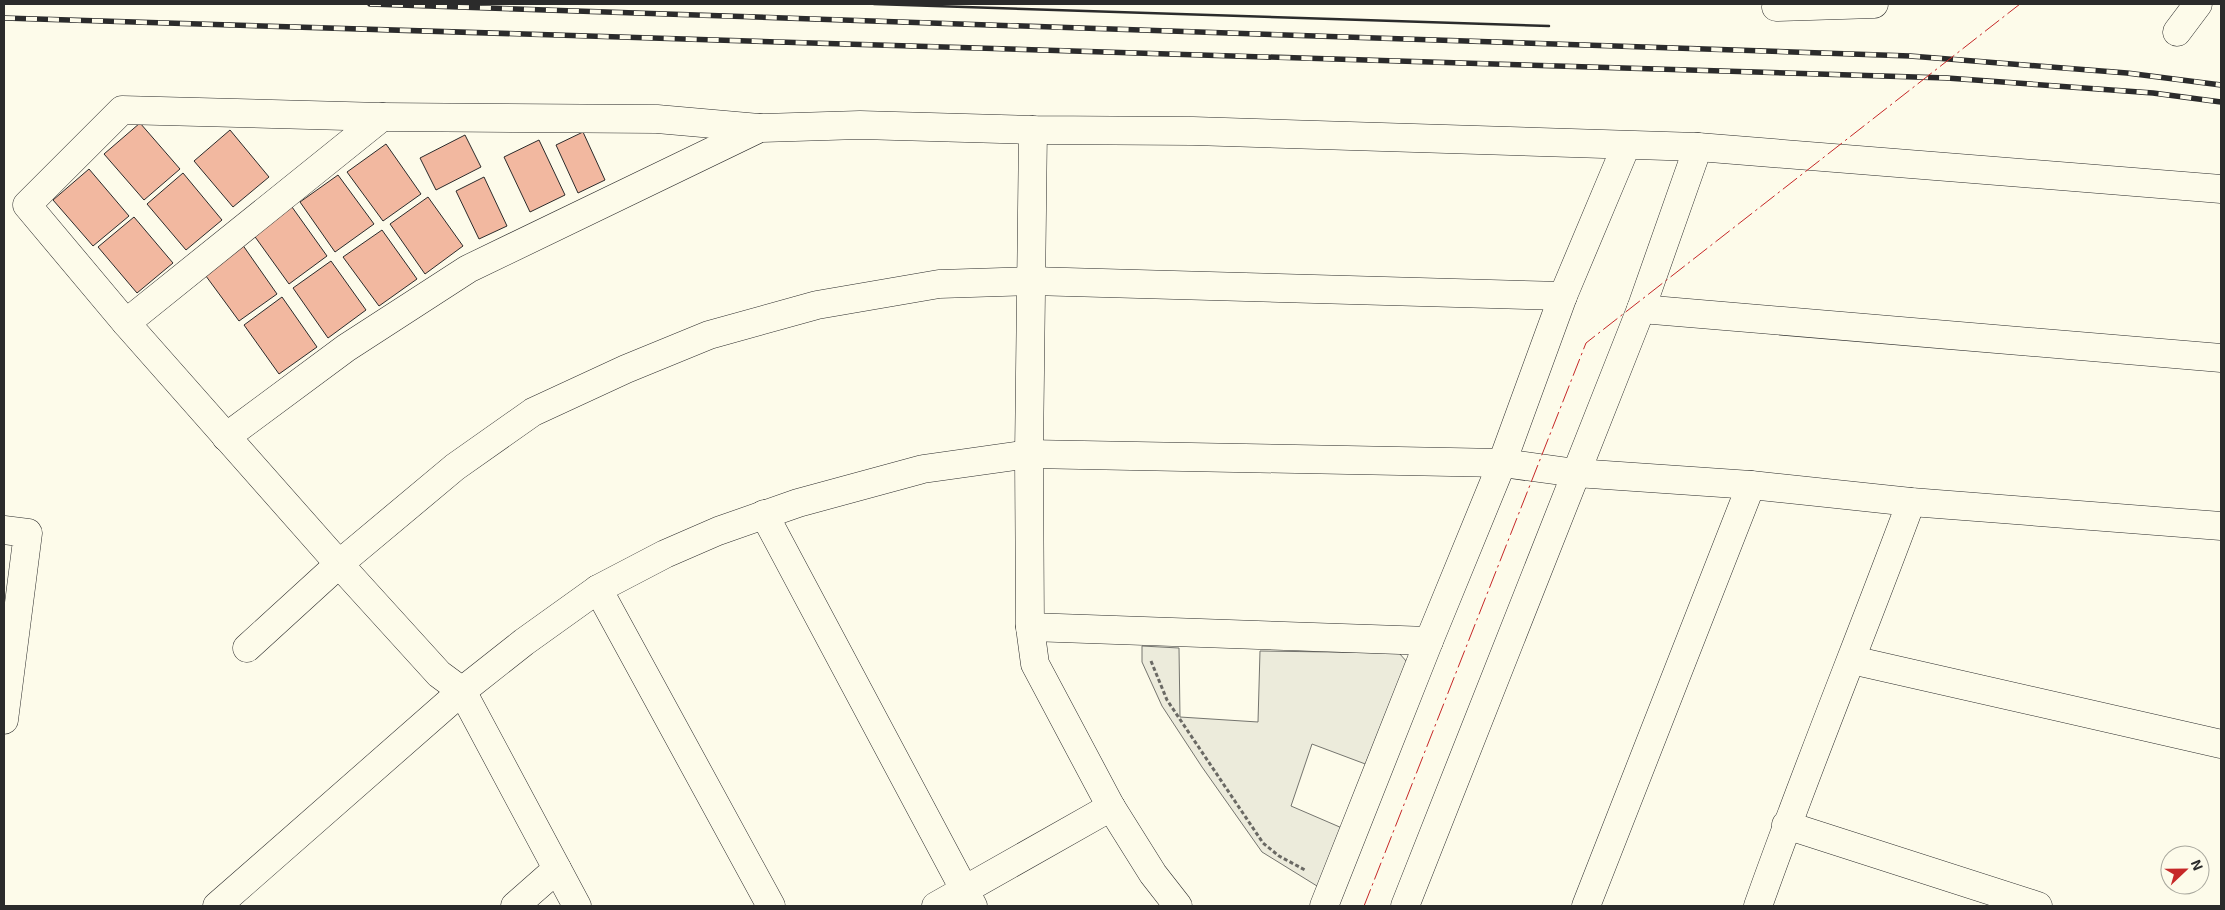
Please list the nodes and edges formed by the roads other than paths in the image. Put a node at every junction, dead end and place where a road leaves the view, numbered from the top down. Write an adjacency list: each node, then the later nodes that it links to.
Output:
1 (1778, 4): 2 (street)
2 (1874, 4)
3 (2198, 4): 4 (street)
4 (2177, 32)
5 (382, 117): 6 (street); 14 (street); 14 (street)
6 (760, 128): 7 (street); 16 (street)
7 (1033, 130): 8 (street); 11 (street)
8 (1626, 146): 9 (street); 12 (street)
9 (1698, 147): 10 (street); 13 (street)
10 (2221, 189)
11 (1031, 281): 12 (street); 17 (street); 25 (street)
12 (1563, 296): 18 (street)
13 (1641, 309): 15 (street); 19 (street)
14 (126, 324): 16 (street)
15 (2221, 358)
16 (226, 437): 25 (street)
17 (1029, 454): 18 (street); 22 (street); 27 (street)
18 (1502, 463): 19 (street); 28 (street)
19 (1576, 473): 20 (street); 45 (street)
20 (1751, 485): 21 (street); 46 (street)
21 (1911, 502): 23 (street); 30 (street)
22 (764, 514): 26 (street); 38 (street)
23 (2221, 526)
24 (4, 530): 32 (street)
25 (339, 564): 29 (street); 31 (street)
26 (598, 589): 31 (street); 42 (street)
27 (1030, 627): 28 (street); 34 (street)
28 (1429, 641): 37 (street)
29 (247, 648)
30 (1852, 660): 33 (street); 35 (street)
31 (462, 691): 36 (street); 39 (street)
32 (4, 720)
33 (2221, 744)
34 (1111, 807): 38 (street); 44 (street)
35 (1786, 825): 47 (street); 48 (street)
36 (557, 870): 40 (street); 41 (street)
37 (1328, 896)
38 (969, 899): 43 (street)
39 (217, 906)
40 (515, 906)
41 (577, 906)
42 (771, 906)
43 (936, 906)
44 (1178, 906)
45 (1405, 906)
46 (1586, 906)
47 (1758, 906)
48 (2038, 906)

